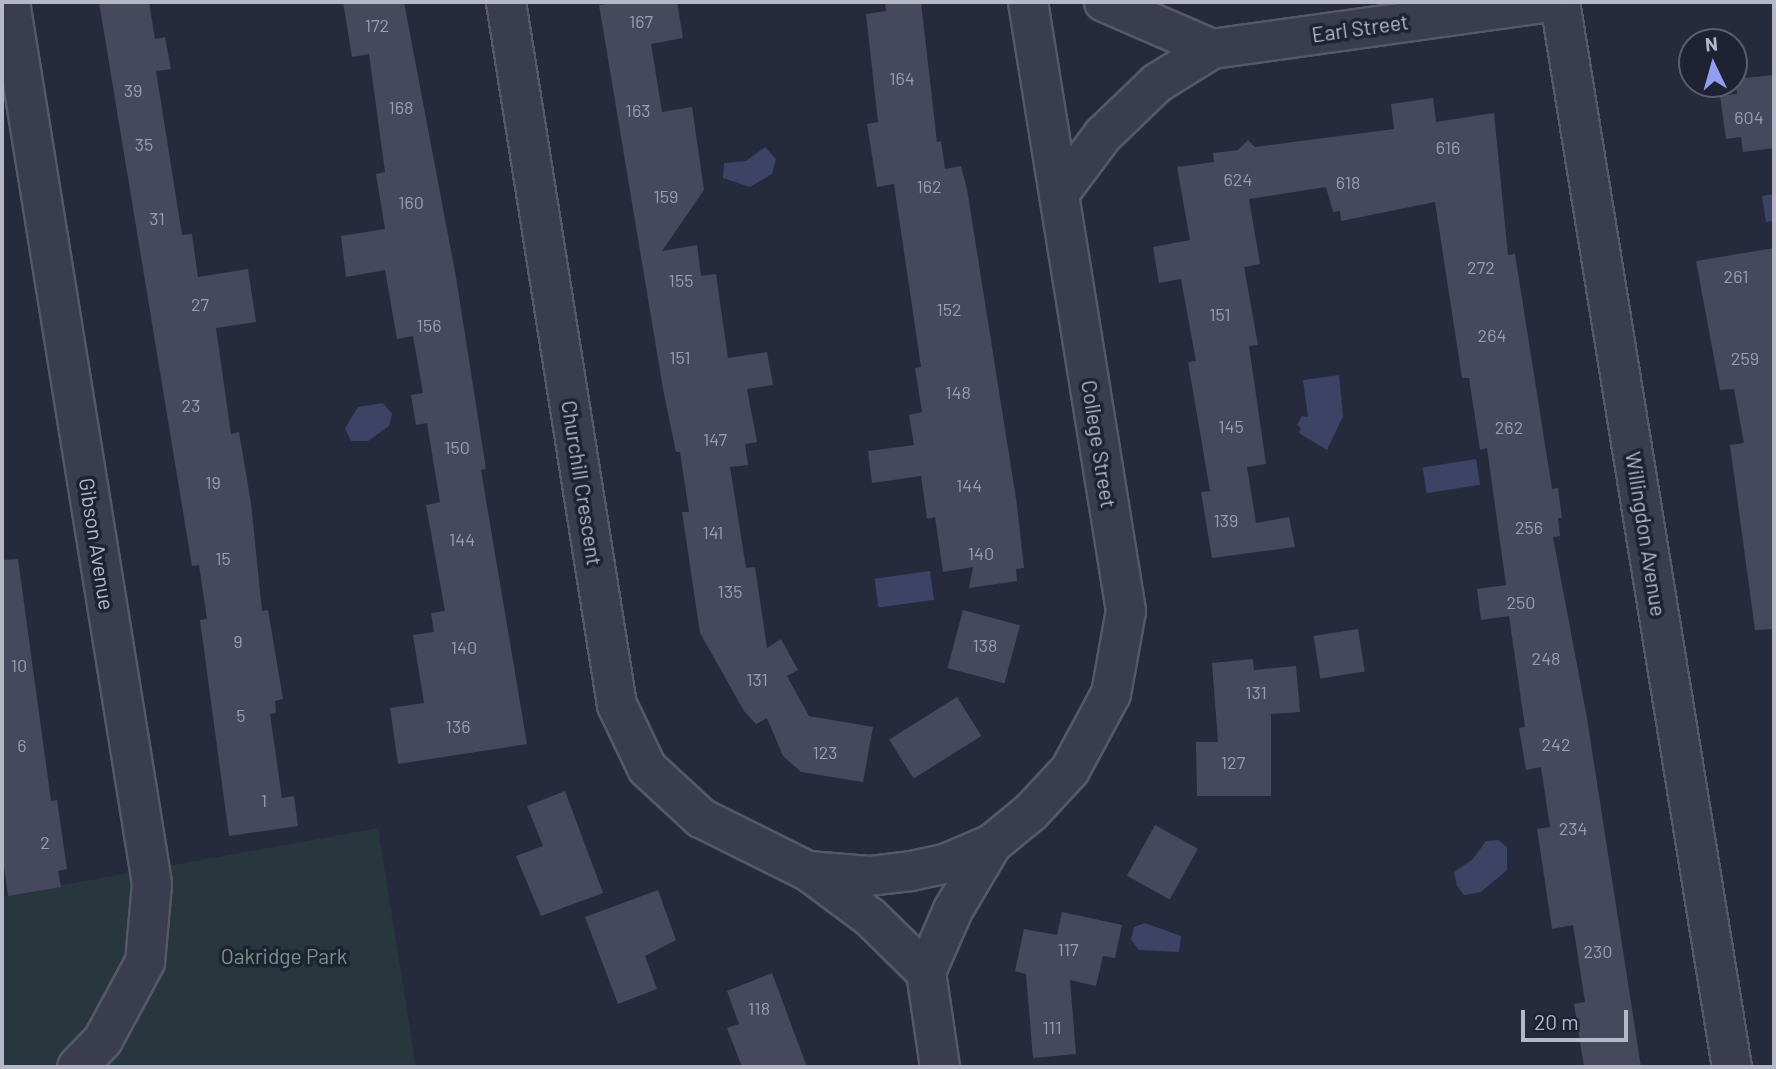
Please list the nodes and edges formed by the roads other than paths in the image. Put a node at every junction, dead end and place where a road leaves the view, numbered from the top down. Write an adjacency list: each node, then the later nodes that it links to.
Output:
1 (10, 2): 13 (street, Gibson Avenue)
2 (506, 2): 10 (street, Churchill Crescent)
3 (1028, 2): 8 (street, College Street)
4 (1104, 2): 7 (street)
5 (1550, 2): 7 (street, Earl Street)
6 (1560, 2): 15 (street, Willingdon Avenue)
7 (1212, 49): 8 (street, Earl Street)
8 (1059, 194): 9 (street, College Street)
9 (992, 844): 11 (street, College Street); 12 (street, College Street)
10 (808, 871): 11 (street, Churchill Crescent); 12 (street, Churchill Crescent)
11 (911, 871)
12 (926, 972): 14 (street)
13 (77, 1067)
14 (940, 1067)
15 (1732, 1067)

